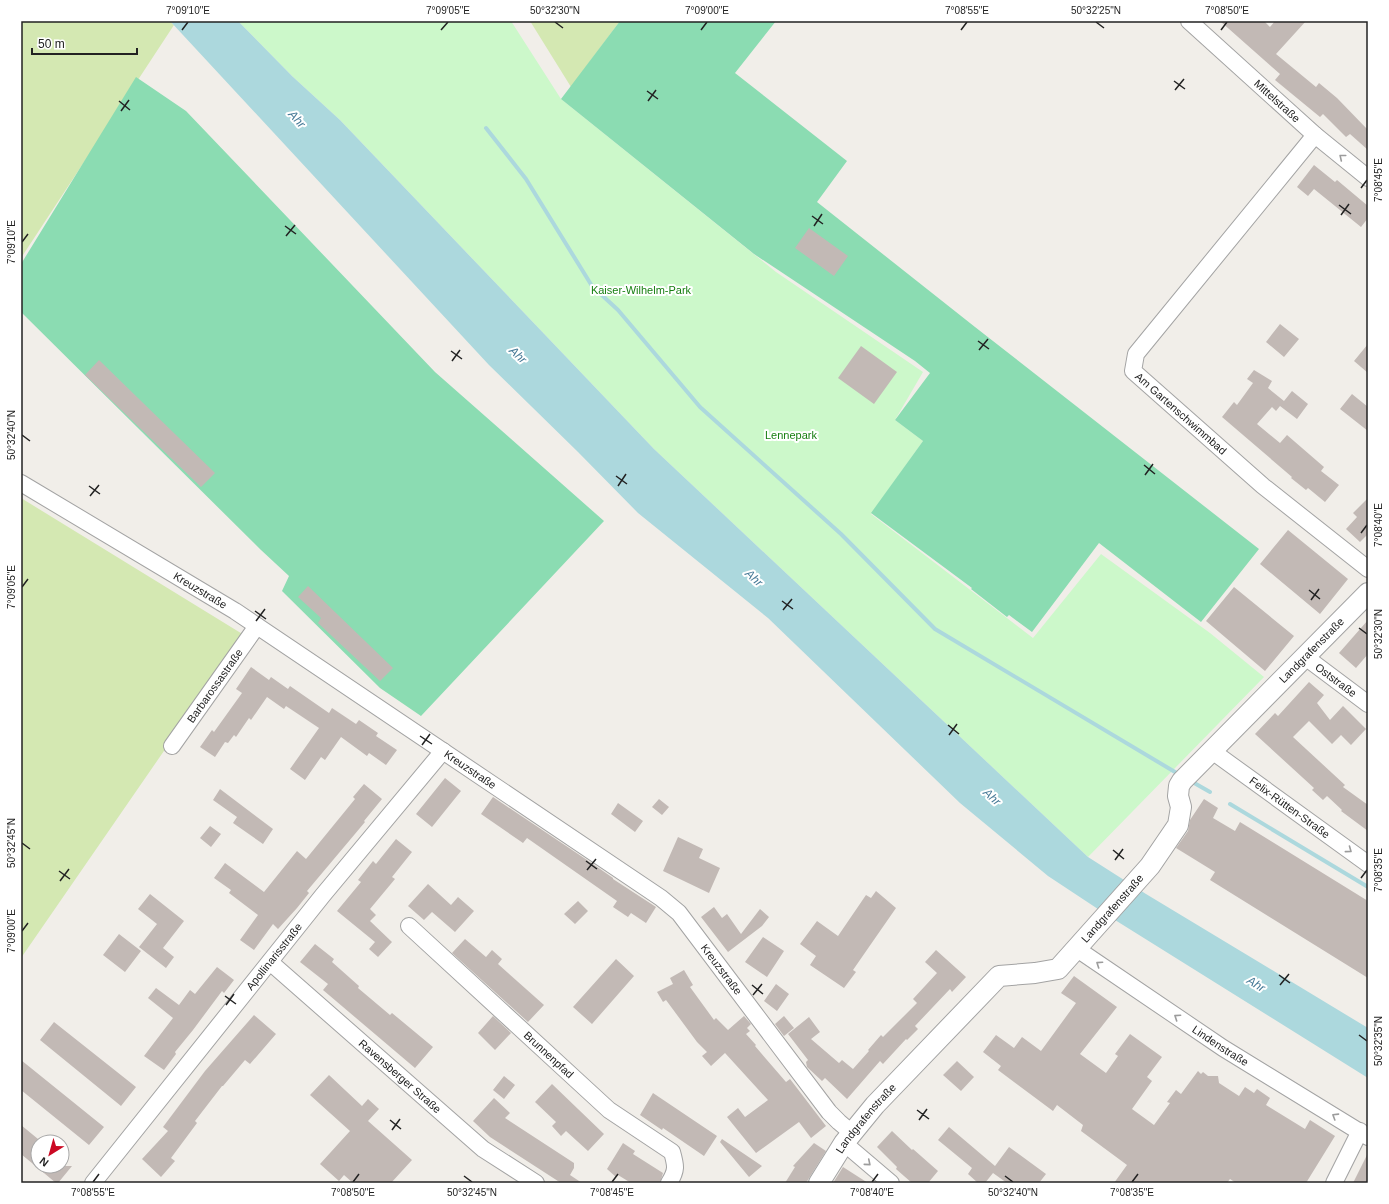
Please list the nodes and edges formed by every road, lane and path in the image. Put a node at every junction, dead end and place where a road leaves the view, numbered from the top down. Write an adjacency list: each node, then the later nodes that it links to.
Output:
1 (1188, 21): 2 (street, Mittelstraße)
2 (1315, 135): 3 (street, Mittelstraße, one-way to 2); 5 (street, Am Gartenschwimmbad)
3 (1368, 178)
4 (21, 483): 7 (street, Kreuzstraße)
5 (1368, 569)
6 (1368, 593): 8 (street, Landgrafenstraße)
7 (257, 626): 10 (street, Barbarossastraße); 11 (street, Kreuzstraße)
8 (1304, 656): 9 (street, Oststraße); 12 (street, Landgrafenstraße)
9 (1368, 704)
10 (172, 746)
11 (443, 751): 16 (street, Apollinarisstraße); 18 (street, Kreuzstraße)
12 (1212, 751): 13 (street, Felix-Rütten-Straße, one-way to 13); 15 (street, Landgrafenstraße)
13 (1368, 864)
14 (409, 926): 21 (street, Brunnenpfad)
15 (1077, 949): 17 (street, Lindenstraße, one-way to 15); 18 (street, Landgrafenstraße)
16 (270, 962): 19 (street, Apollinarisstraße); 20 (street, Ravensberger Straße)
17 (1364, 1134): 24 (street)
18 (848, 1138): 22 (street, Landgrafenstraße); 23 (street, Kreuzstraße, one-way to 23)
19 (93, 1183)
20 (536, 1183)
21 (669, 1183)
22 (818, 1183)
23 (891, 1183)
24 (1334, 1183)

